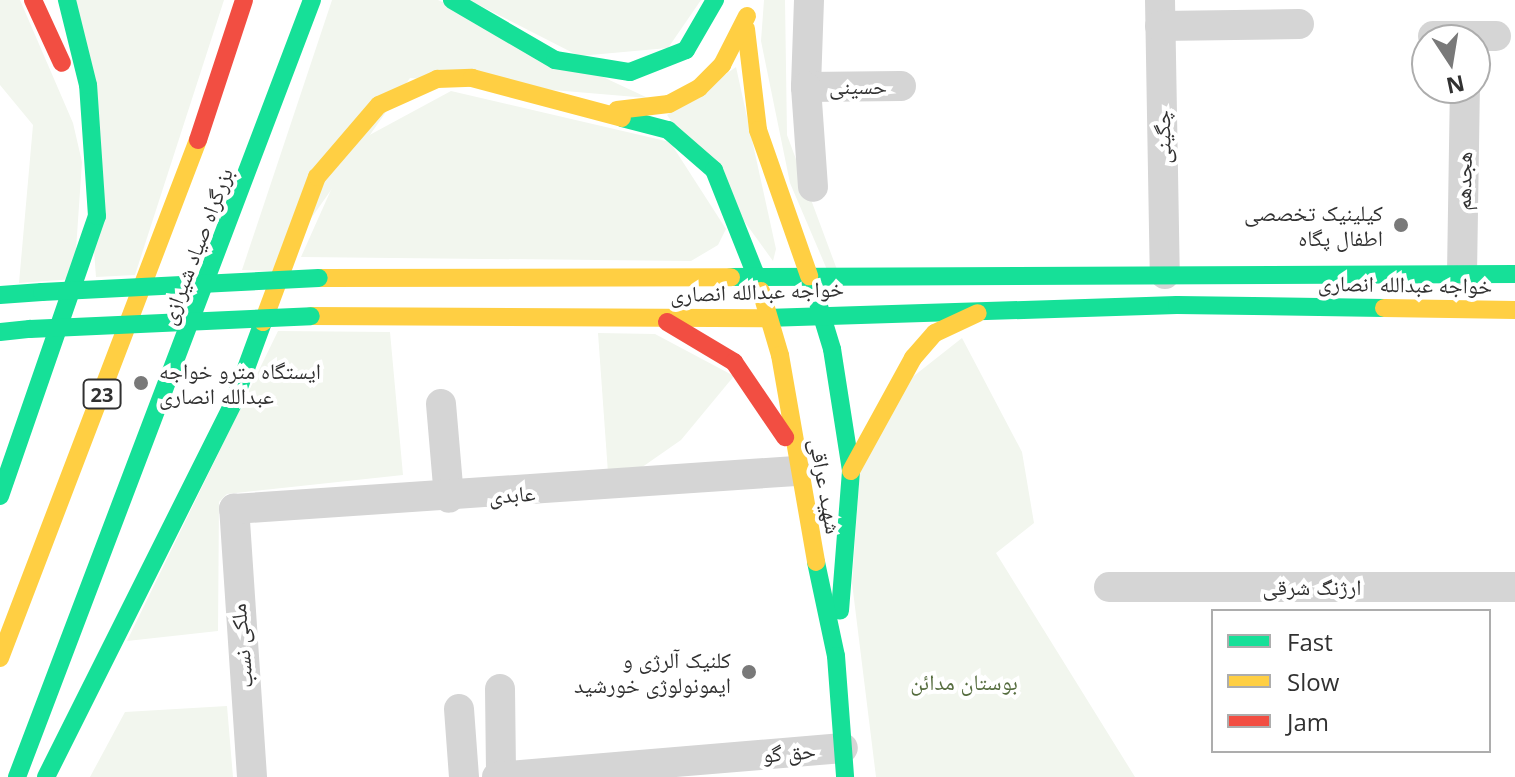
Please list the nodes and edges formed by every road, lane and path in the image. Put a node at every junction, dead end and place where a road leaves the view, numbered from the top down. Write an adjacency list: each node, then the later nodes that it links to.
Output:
1 (33, 0): 18 (main road)
2 (67, 0): 18 (main road)
3 (244, 0): 41 (main road, بزرگراه صیاد شیرازی / 23)
4 (312, 0): 45 (main road, بزرگراه صیاد شیرازی)
5 (452, 0): 6 (main road)
6 (715, 0)
7 (749, 0): 11 (main road, شهید عراقی)
8 (809, 0): 15 (street, حسینی)
9 (1160, 13): 10 (street); 20 (street, چگینی)
10 (1299, 24)
11 (746, 29): 17 (main road); 23 (main road, شهید عراقی)
12 (1491, 36): 13 (street)
13 (1496, 36)
14 (901, 86): 15 (street, حسینی)
15 (806, 87): 19 (street)
16 (1465, 104): 21 (street, هجدهم)
17 (603, 110): 24 (main road, شهید عراقی); 46 (main road)
18 (90, 123): 35 (main road)
19 (813, 187)
20 (1165, 274): 21 (main road, خواجه عبدالله انصاری); 23 (main road, خواجه عبدالله انصاری)
21 (1462, 274): 22 (main road, خواجه عبدالله انصاری)
22 (1515, 274)
23 (809, 276): 24 (main road, خواجه عبدالله انصاری); 28 (main road, شهید عراقی)
24 (757, 278): 25 (main road, خواجه عبدالله انصاری, bridge); 30 (main road, شهید عراقی)
25 (0, 295)
26 (988, 308): 27 (main road, خواجه عبدالله انصاری); 28 (main road, خواجه عبدالله انصاری); 34 (main road)
27 (1515, 310)
28 (821, 314): 30 (main road, خواجه عبدالله انصاری); 34 (main road, شهید عراقی)
29 (659, 317): 30 (main road, خواجه عبدالله انصاری); 31 (main road, خواجه عبدالله انصاری, bridge); 33 (main road)
30 (770, 318): 33 (main road, شهید عراقی)
31 (0, 332)
32 (441, 404): 36 (street)
33 (793, 460): 36 (street, عابدی); 40 (main road, شهید عراقی)
34 (851, 471): 40 (main road, شهید عراقی)
35 (0, 496)
36 (449, 498): 37 (street, عابدی)
37 (230, 515): 47 (street, ملکی نسب)
38 (1109, 587): 39 (street, ارژنگ شرقی)
39 (1515, 587)
40 (836, 656): 44 (main road, شهید عراقی)
41 (0, 658)
42 (500, 689): 49 (street)
43 (459, 709): 48 (street)
44 (844, 762): 49 (street, حق گو)
45 (17, 777)
46 (46, 777)
47 (252, 777)
48 (464, 777)
49 (499, 777)

